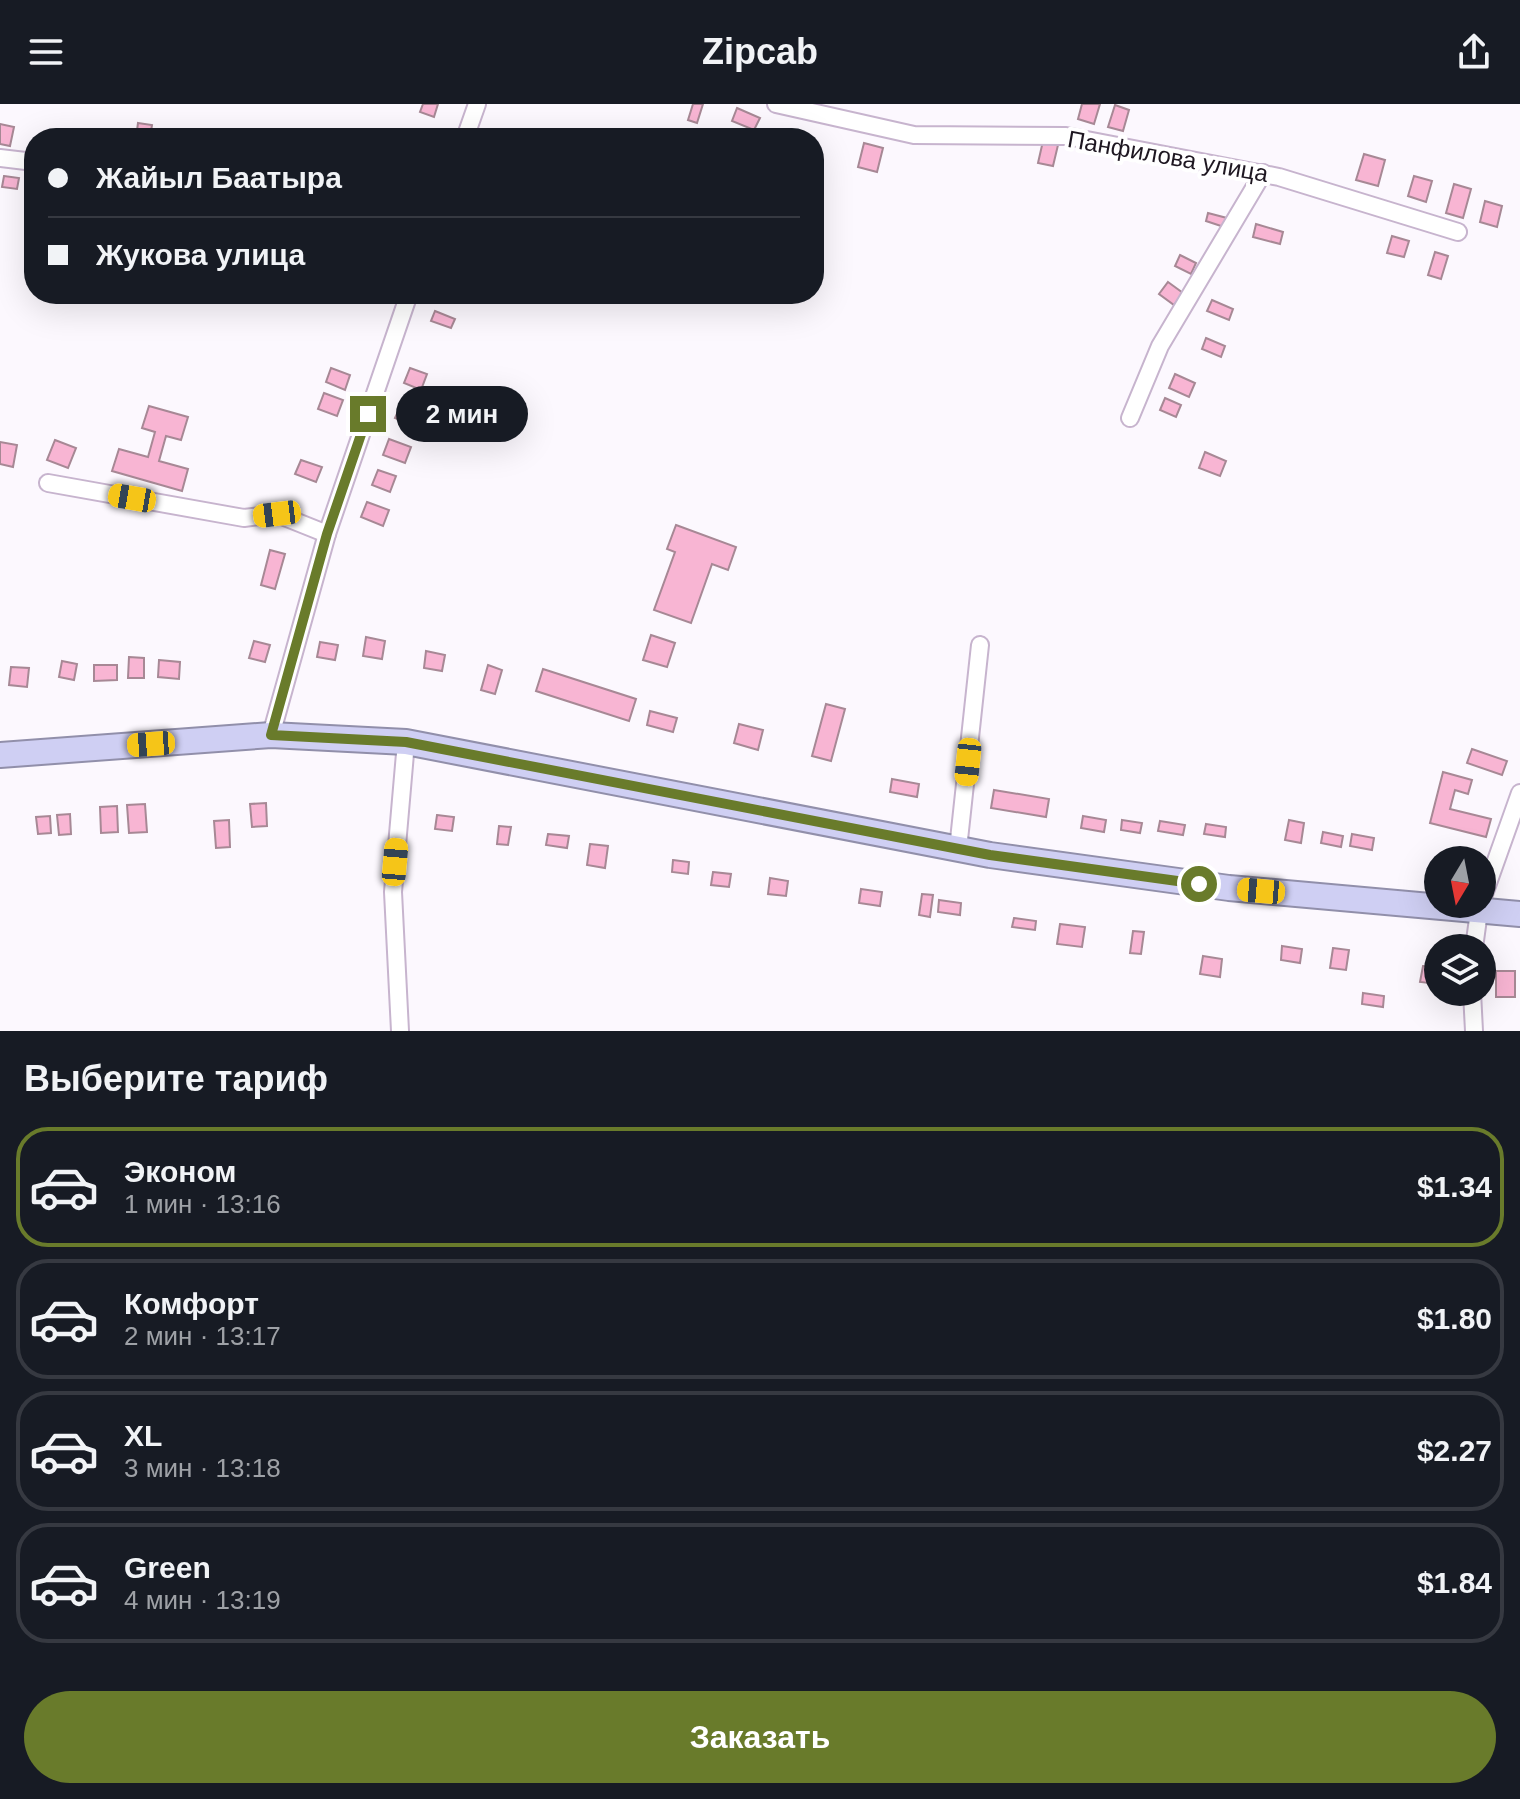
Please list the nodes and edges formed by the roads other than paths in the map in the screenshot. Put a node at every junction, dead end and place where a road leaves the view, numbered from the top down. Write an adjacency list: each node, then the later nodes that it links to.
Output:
1 (477, 104): 3 (street)
2 (776, 104): 6 (street, Панфилова улица)
3 (469, 128)
4 (0, 158): 5 (street)
5 (24, 161)
6 (1263, 173): 7 (street, Панфилова улица); 9 (street)
7 (1458, 232)
8 (406, 304): 11 (street)
9 (1130, 418)
10 (48, 483): 11 (street)
11 (327, 534): 13 (street)
12 (980, 645): 17 (street)
13 (271, 735): 14 (highway); 15 (highway)
14 (406, 742): 17 (highway); 23 (street)
15 (0, 755)
16 (1520, 793): 18 (street)
17 (958, 849): 19 (highway)
18 (1496, 860)
19 (1424, 900)
20 (1496, 908): 21 (highway)
21 (1520, 914)
22 (1473, 1006): 24 (street)
23 (400, 1031)
24 (1474, 1031)

